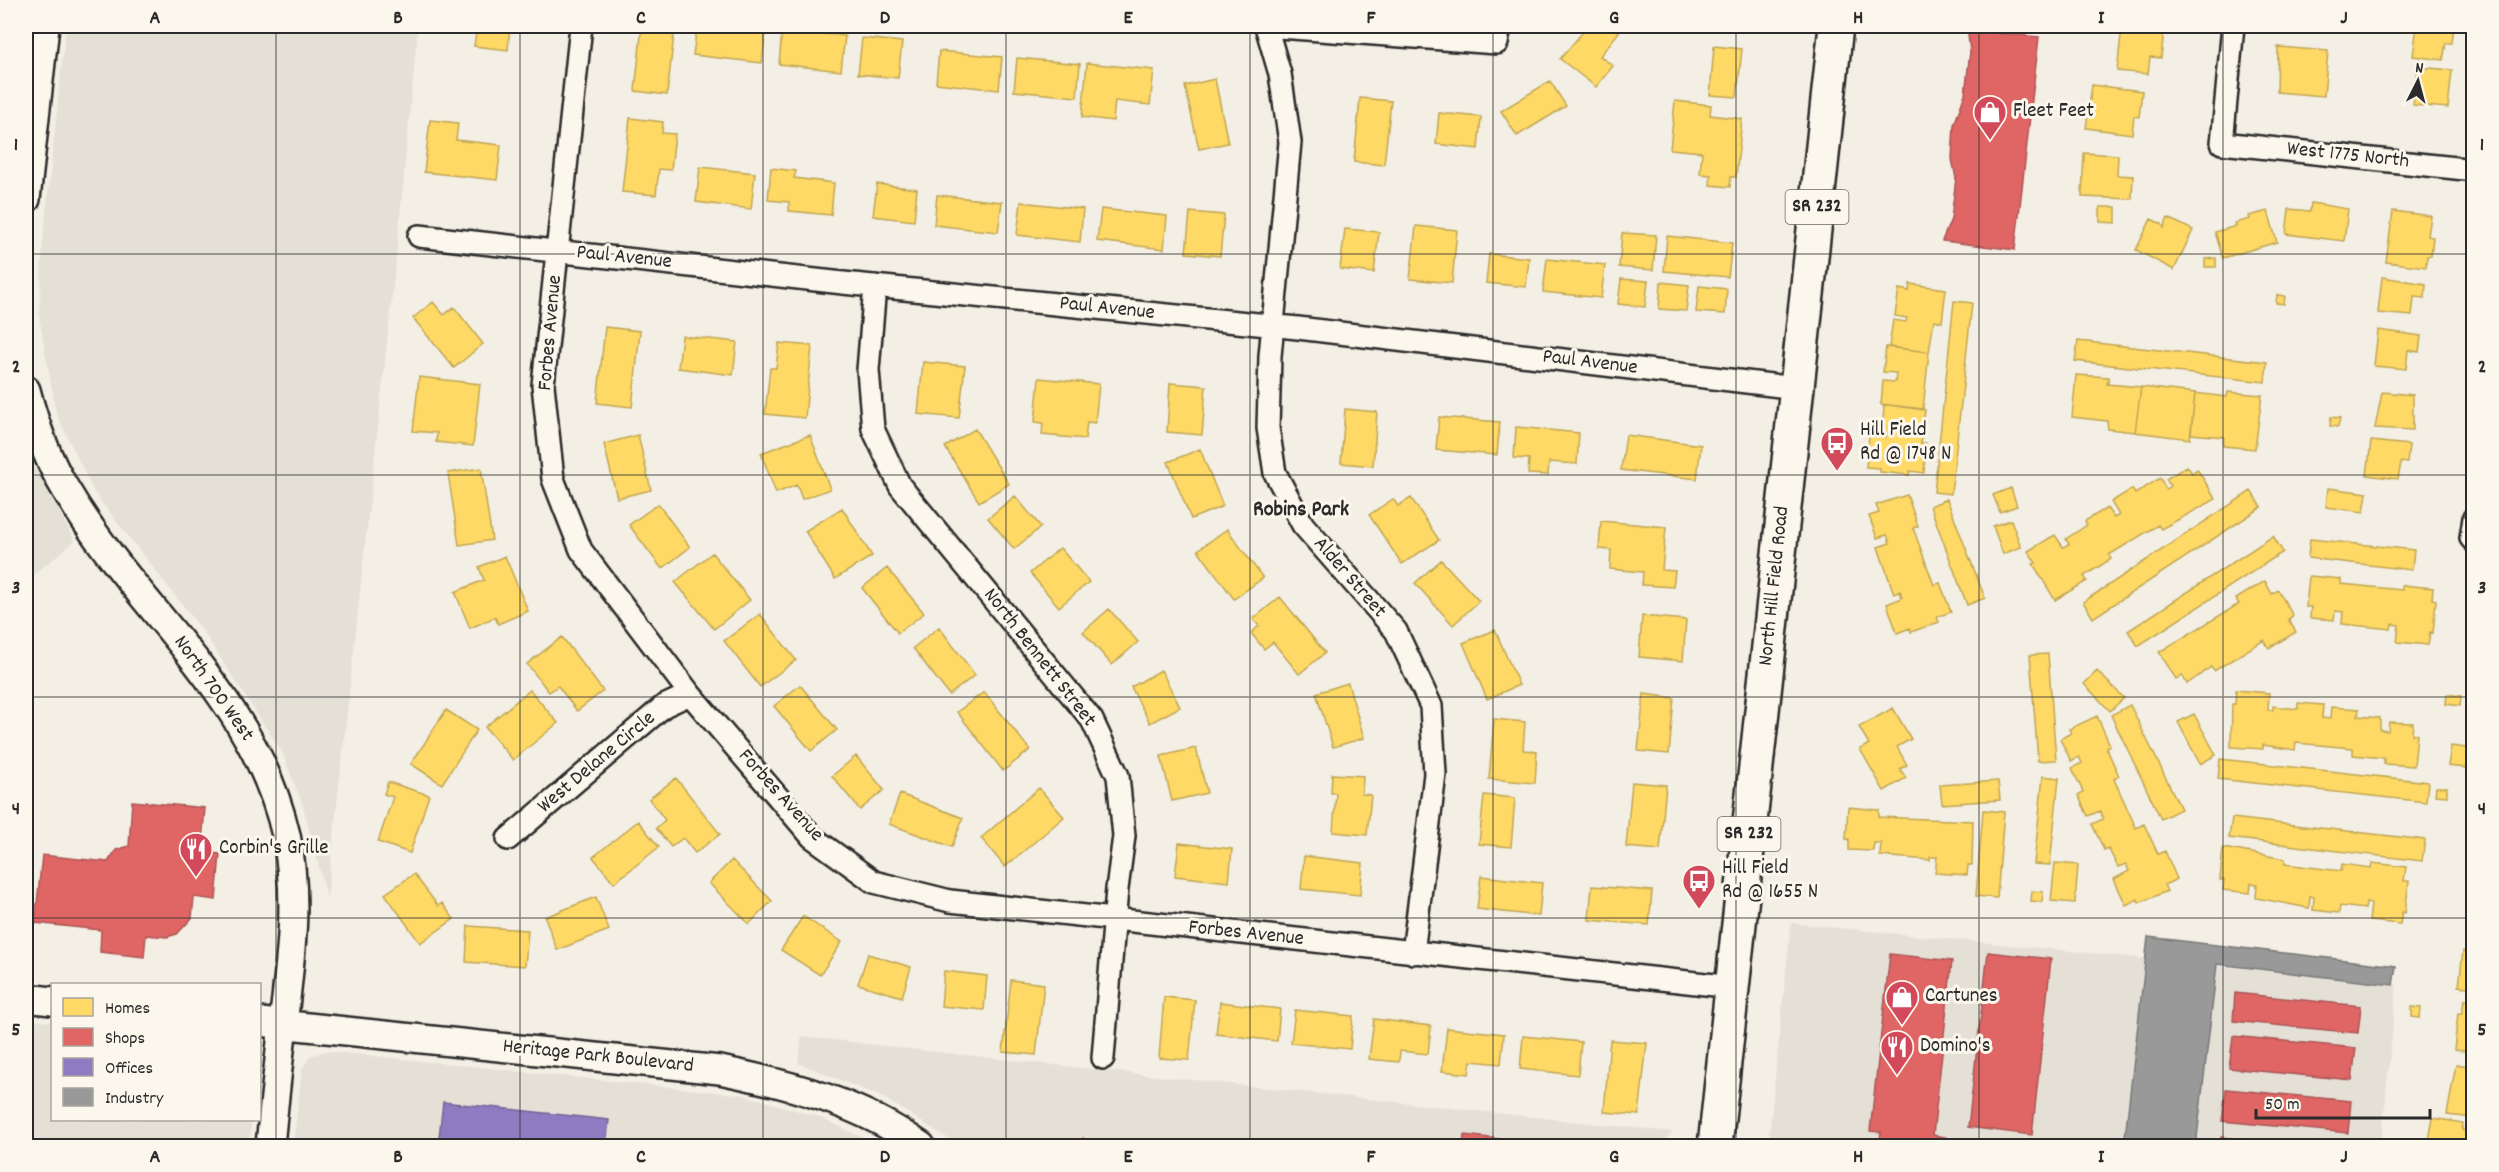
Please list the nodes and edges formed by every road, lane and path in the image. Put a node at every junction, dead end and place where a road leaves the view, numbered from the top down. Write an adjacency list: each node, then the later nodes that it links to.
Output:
1 (45, 26): 8 (street)
2 (580, 26): 10 (street, Forbes Avenue)
3 (1266, 26): 6 (street); 12 (street, Alder Street)
4 (1836, 26): 13 (main road, North Hill Field Road / SR 232)
5 (2234, 26): 7 (street, West 1775 North)
6 (1499, 34)
7 (2474, 170)
8 (26, 199)
9 (418, 236): 10 (street, Paul Avenue)
10 (558, 251): 11 (street, Paul Avenue); 15 (street, Forbes Avenue)
11 (875, 286): 12 (street, Paul Avenue); 17 (street, North Bennett Street)
12 (1274, 326): 13 (street, Paul Avenue); 18 (street, Alder Street)
13 (1796, 388): 19 (main road, North Hill Field Road / SR 232)
14 (26, 390): 22 (street, North 700 West)
15 (690, 694): 16 (street, West Delane Circle); 17 (street, Forbes Avenue)
16 (508, 839)
17 (1116, 919): 18 (street, Forbes Avenue); 23 (street, North Bennett Street)
18 (1413, 952): 19 (street, Forbes Avenue)
19 (1732, 987): 26 (main road, North Hill Field Road / SR 232)
20 (26, 998): 21 (street)
21 (51, 1000)
22 (271, 1024): 24 (street, North 700 West); 25 (street, Heritage Park Boulevard)
23 (1102, 1058)
24 (270, 1146)
25 (921, 1146)
26 (1715, 1146)

